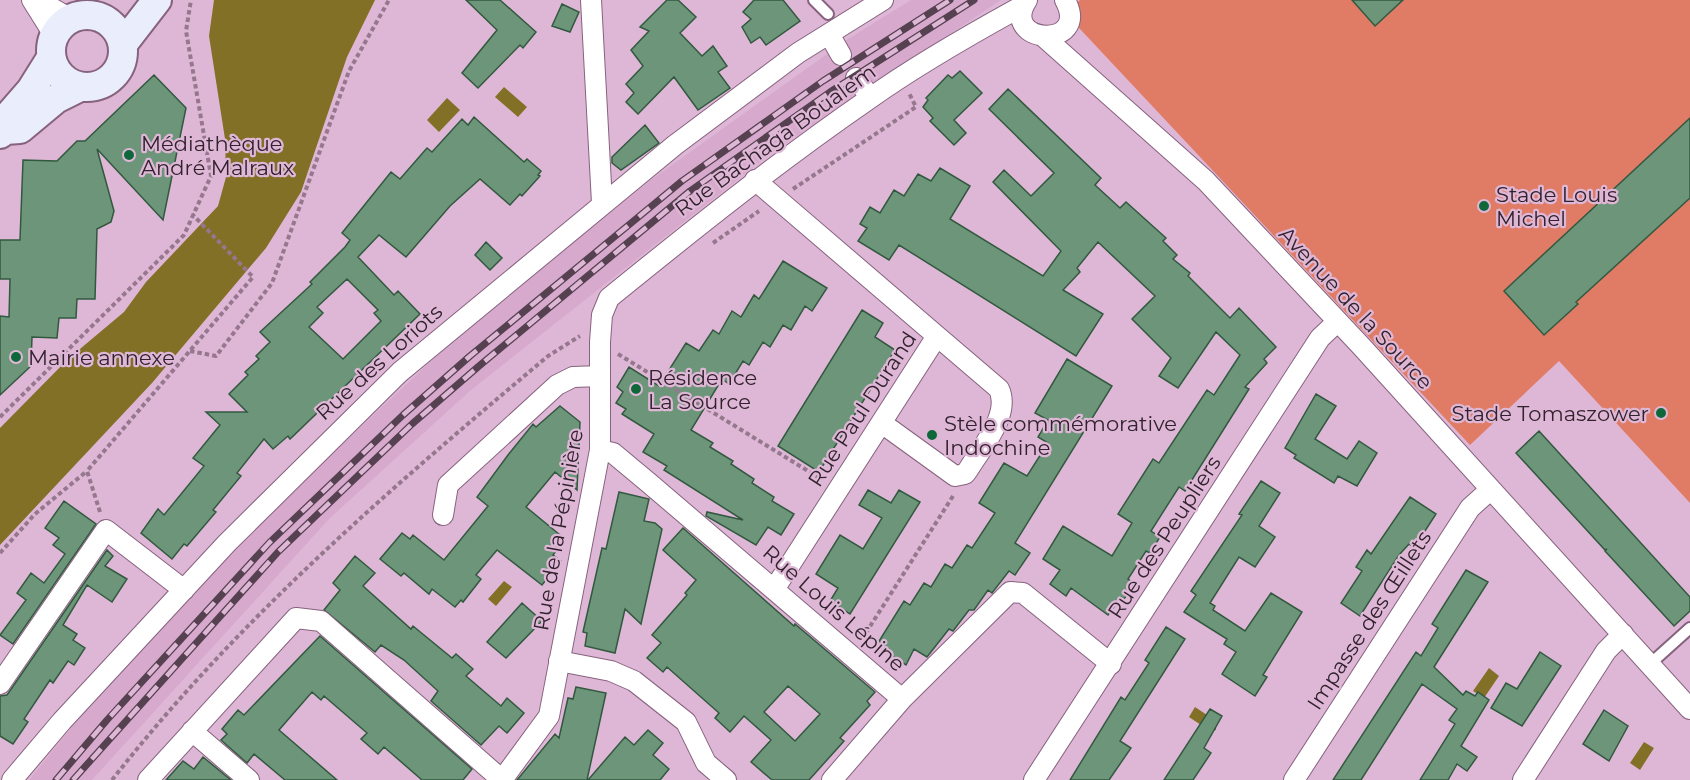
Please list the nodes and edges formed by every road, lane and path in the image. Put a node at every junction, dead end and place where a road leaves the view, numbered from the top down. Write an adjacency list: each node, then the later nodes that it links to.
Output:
1 (32, 0): 17 (street)
2 (38, 0): 17 (street)
3 (157, 0): 19 (street)
4 (191, 0): 30 (path)
5 (388, 0): 35 (path)
6 (814, 0): 12 (lane)
7 (883, 0): 16 (street, Rue des Loriots)
8 (1065, 0): 15 (street)
9 (1026, 2): 13 (street, Rue Bachaga Boualem); 14 (street)
10 (594, 3): 29 (street)
11 (111, 8): 17 (street); 19 (street)
12 (828, 14)
13 (993, 22): 14 (street); 25 (street, Rue Bachaga Boualem)
14 (1027, 28): 18 (street, Avenue de la Source)
15 (1065, 28): 18 (street); 21 (street)
16 (829, 34): 20 (street); 29 (street, Rue des Loriots)
17 (58, 37): 23 (street); 26 (street)
18 (1044, 37): 21 (street, Avenue de la Source)
19 (123, 44): 23 (street)
20 (841, 56)
21 (1071, 59): 32 (street, Avenue de la Source)
22 (856, 78): 25 (street)
23 (80, 87): 26 (street)
24 (907, 88): 28 (path)
25 (870, 97): 27 (street, Rue Bachaga Boualem)
26 (2, 132)
27 (755, 180): 31 (street, Rue Bachaga Boualem); 33 (street, Rue Paul Durand)
28 (786, 194)
29 (602, 203): 48 (street, Rue des Loriots)
30 (192, 214): 35 (path); 37 (path)
31 (602, 315): 34 (street, Rue de la Pépinière)
32 (1337, 322): 43 (street, Avenue de la Source); 53 (street, Rue des Peupliers)
33 (937, 336): 38 (street, Rue Paul Durand); 41 (street)
34 (594, 337): 36 (street, Rue de la Pépinière); 42 (path); 60 (path)
35 (190, 351): 40 (path)
36 (600, 376): 39 (street, Rue de la Pépinière); 44 (street)
37 (0, 417)
38 (883, 424): 41 (street); 42 (street, Rue Paul Durand)
39 (600, 450): 47 (street, Rue Louis Lépine); 52 (street, Rue de la Pépinière)
40 (87, 471): 45 (path); 46 (path)
41 (961, 476): 51 (path)
42 (839, 490): 47 (street, Rue Paul Durand)
43 (1490, 490): 50 (street, Avenue de la Source); 67 (street, Impasse des Œillets)
44 (443, 515)
45 (106, 530): 48 (street); 55 (street)
46 (0, 553)
47 (775, 588): 51 (street, Rue Louis Lépine)
48 (184, 590): 59 (street, Rue des Loriots)
49 (1690, 628): 54 (lane)
50 (1623, 634): 54 (street, Avenue de la Source); 68 (street)
51 (852, 654): 56 (street, Rue Louis Lépine)
52 (559, 661): 63 (street, Rue de la Pépinière); 64 (street)
53 (1111, 664): 56 (street, Rue Louis Lépine); 66 (street, Rue des Peupliers)
54 (1650, 664): 57 (street, Avenue de la Source)
55 (0, 684)
56 (902, 699): 65 (street)
57 (1690, 709)
58 (192, 730): 61 (street); 62 (street); 63 (street)
59 (12, 780)
60 (112, 780)
61 (148, 780)
62 (249, 780)
63 (502, 780)
64 (726, 780)
65 (832, 780)
66 (1034, 780)
67 (1294, 780)
68 (1523, 780)

